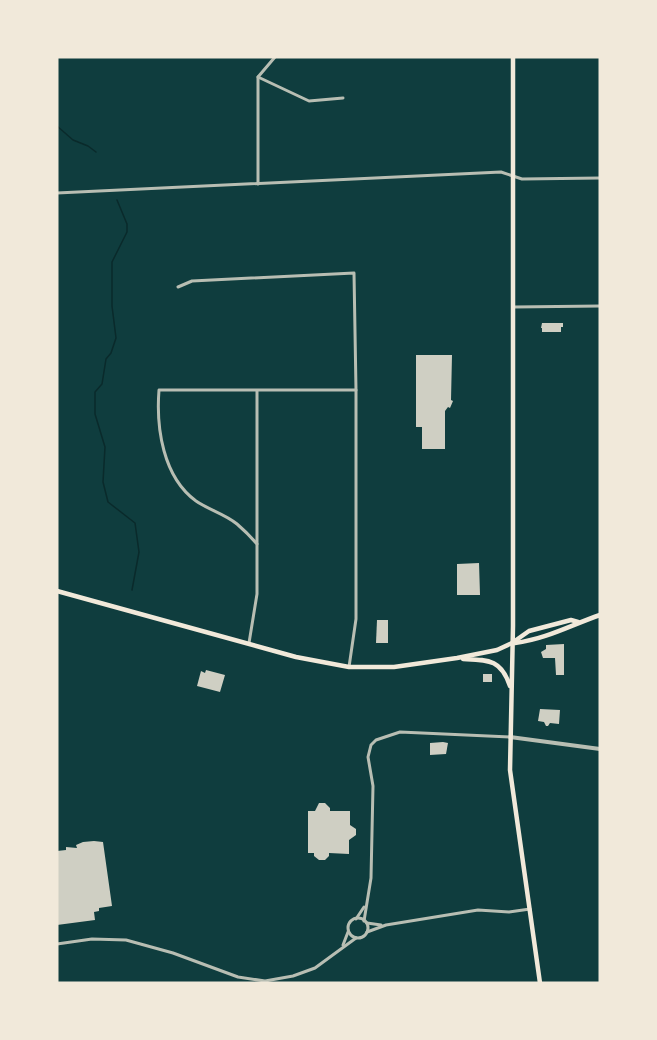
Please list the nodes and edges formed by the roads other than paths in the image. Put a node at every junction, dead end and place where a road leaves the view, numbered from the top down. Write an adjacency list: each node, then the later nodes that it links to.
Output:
1 (275, 57): 3 (street)
2 (513, 57): 5 (main road)
3 (258, 77): 4 (street); 7 (street)
4 (343, 98)
5 (513, 177): 6 (street); 7 (street); 11 (main road)
6 (600, 178)
7 (258, 184): 8 (street)
8 (57, 193)
9 (178, 288): 13 (street)
10 (600, 306): 11 (street)
11 (513, 307): 19 (main road)
12 (257, 390): 13 (street); 14 (street); 14 (street)
13 (356, 390): 21 (street)
14 (257, 544): 18 (street)
15 (57, 591): 18 (main road)
16 (600, 615): 17 (main road)
17 (578, 622): 19 (main road); 19 (main road)
18 (249, 643): 21 (main road)
19 (512, 643): 20 (main road); 22 (main road)
20 (457, 658): 21 (main road); 22 (main road)
21 (349, 668)
22 (511, 690): 23 (main road)
23 (510, 737): 24 (street); 25 (street); 26 (main road)
24 (600, 750)
25 (367, 903): 27 (street); 28 (street)
26 (530, 909): 29 (street); 35 (main road)
27 (356, 919): 28 (street); 30 (street)
28 (365, 922): 29 (street); 31 (street)
29 (386, 925): 31 (street)
30 (348, 930): 32 (street); 34 (street)
31 (367, 932): 32 (street)
32 (356, 938): 34 (street)
33 (57, 944): 34 (street)
34 (343, 947)
35 (540, 983)

